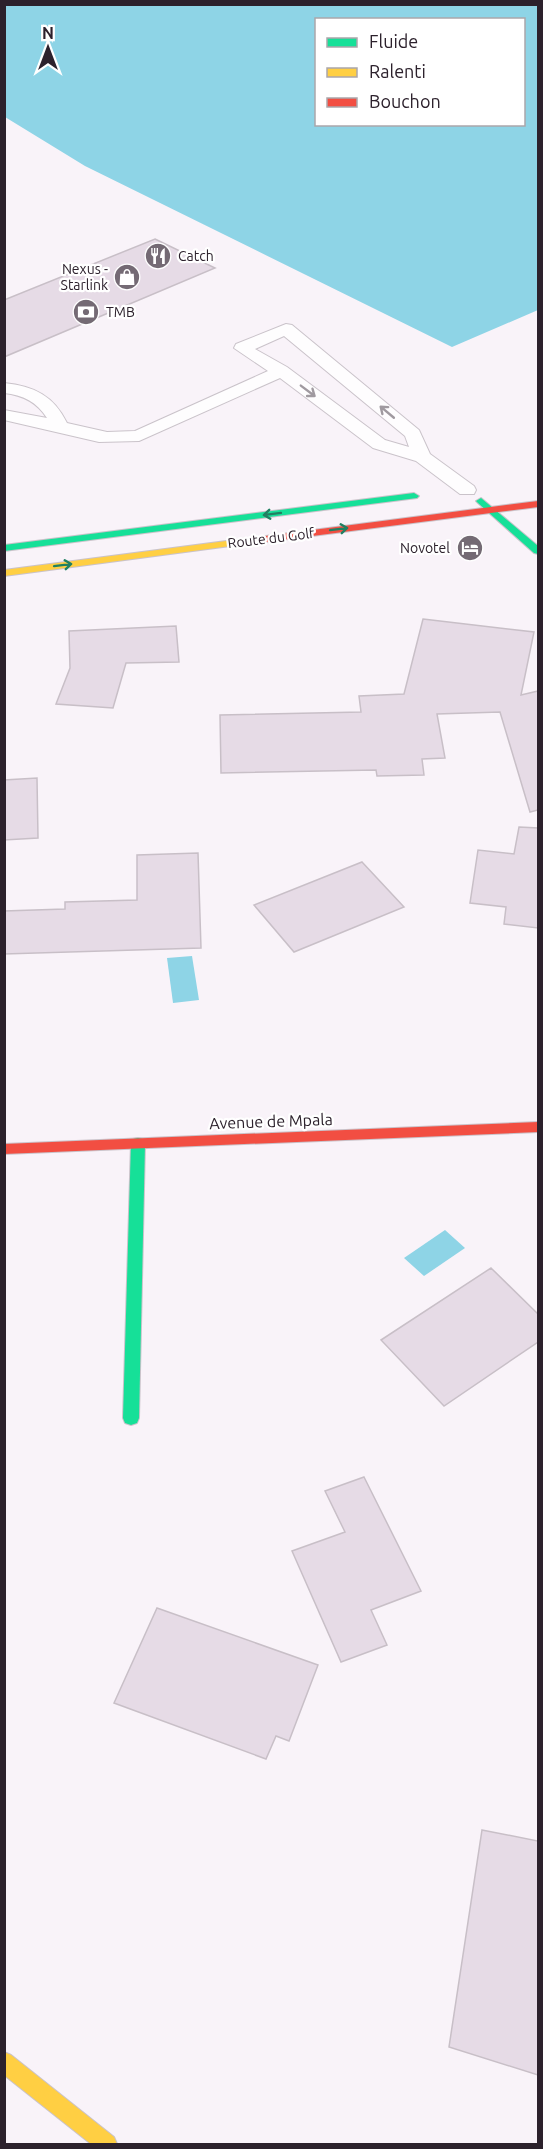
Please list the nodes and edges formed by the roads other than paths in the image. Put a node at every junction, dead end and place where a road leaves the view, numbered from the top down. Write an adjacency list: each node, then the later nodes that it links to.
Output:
1 (280, 371): 4 (lane); 5 (lane, one-way to 5); 5 (lane, one-way to 1)
2 (4, 388): 4 (lane)
3 (4, 415): 4 (lane)
4 (60, 427)
5 (422, 457): 7 (lane)
6 (491, 488): 7 (main road)
7 (467, 490): 8 (main road); 11 (main road)
8 (448, 492)
9 (427, 495): 12 (main road, one-way to 12)
10 (538, 504): 11 (main road, Route du Golf)
11 (490, 509): 13 (main road); 14 (main road, Route du Golf, one-way to 11)
12 (4, 548)
13 (538, 551)
14 (4, 573)
15 (538, 1127): 16 (main road, Avenue de Mpala)
16 (138, 1143): 17 (main road, Avenue de Mpala); 18 (main road)
17 (4, 1149)
18 (131, 1418)
19 (4, 2062): 20 (main road)
20 (107, 2145)

